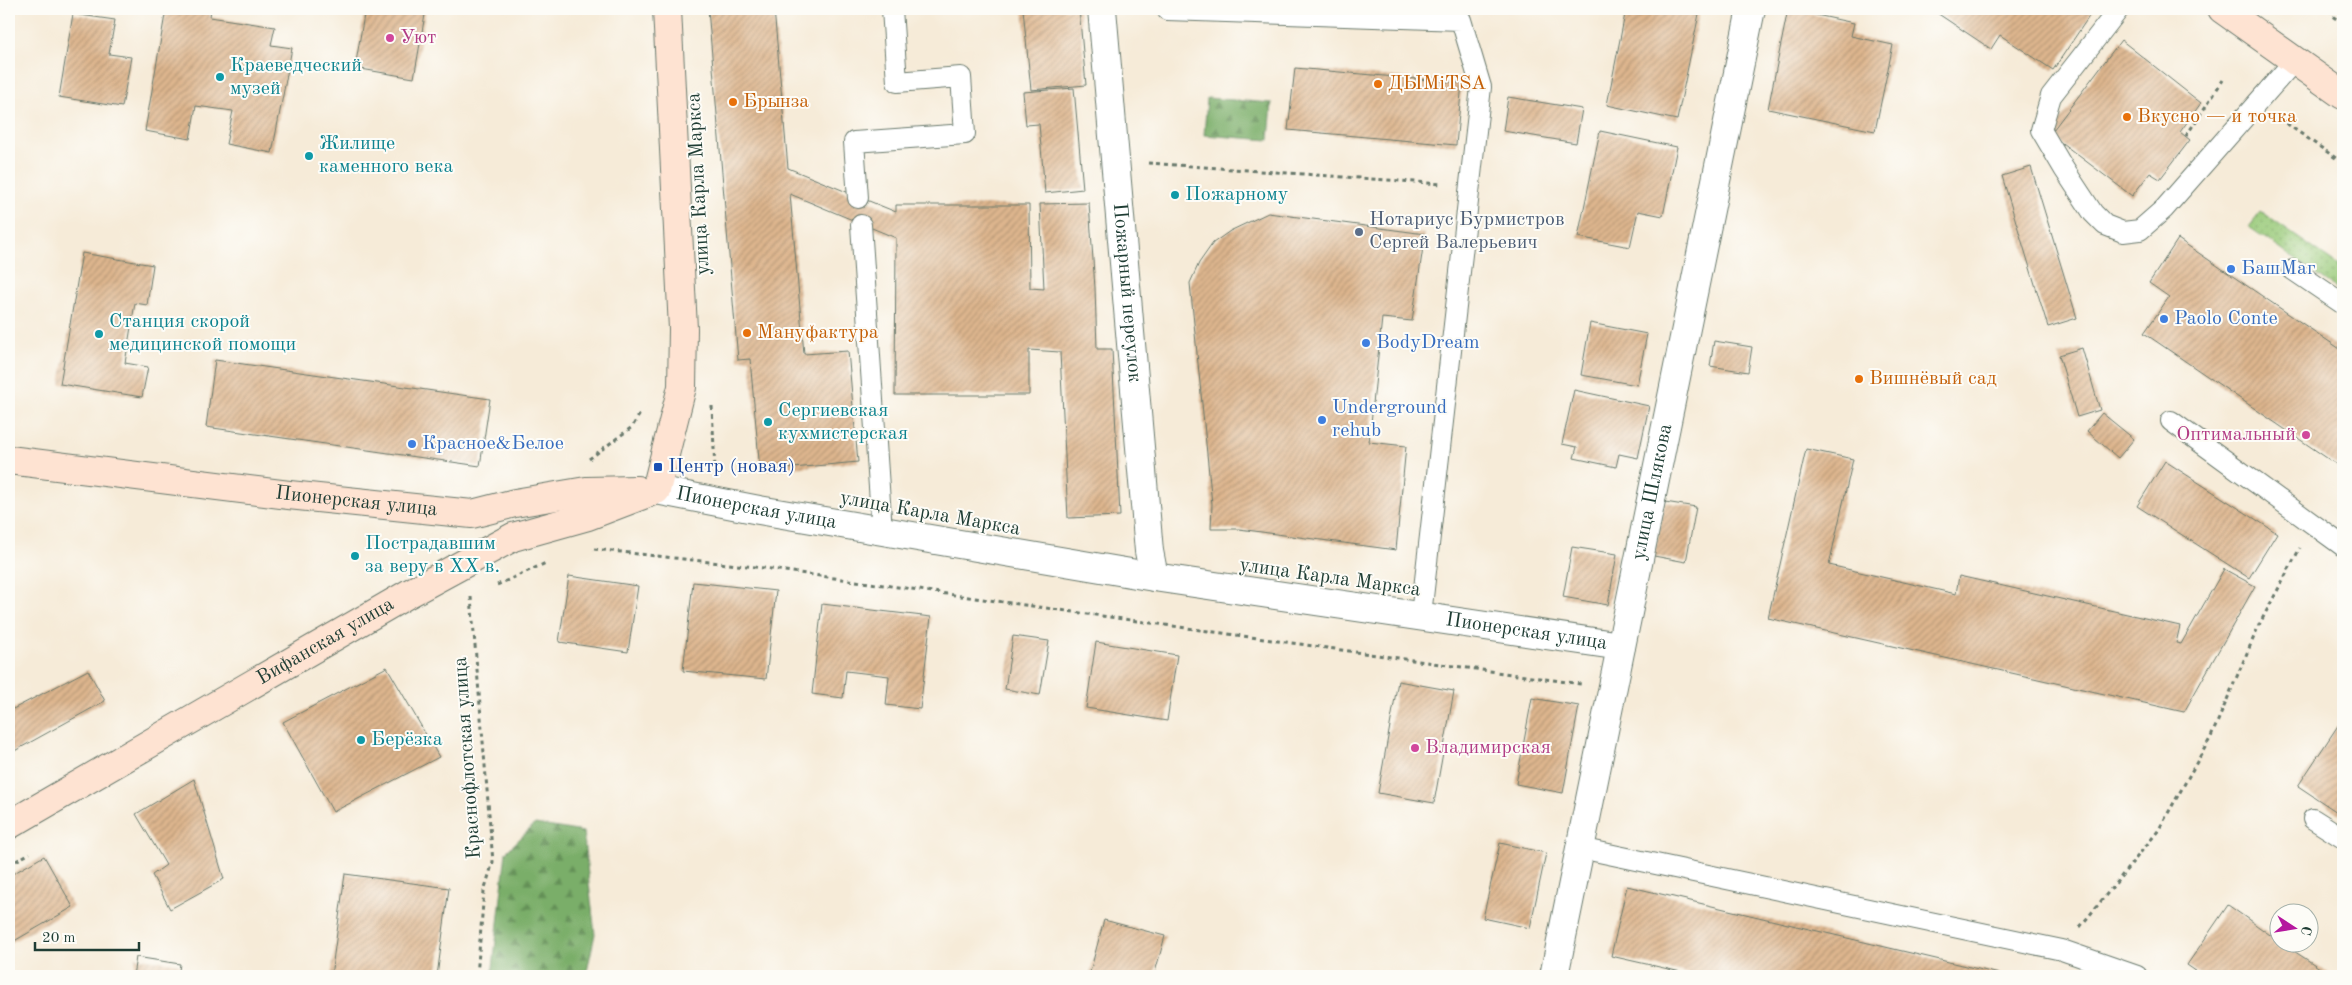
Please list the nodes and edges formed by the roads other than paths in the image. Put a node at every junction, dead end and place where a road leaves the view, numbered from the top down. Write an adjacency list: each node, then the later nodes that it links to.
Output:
1 (668, 9): 17 (main road, улица Карла Маркса)
2 (892, 9): 11 (lane)
3 (1102, 9): 20 (street, Пожарный переулок)
4 (1751, 9): 22 (street, улица Шлякова)
5 (2119, 9): 9 (lane)
6 (1167, 10): 8 (lane)
7 (2227, 10): 9 (main road)
8 (1462, 14): 21 (lane)
9 (2295, 60): 10 (main road)
10 (2343, 94)
11 (858, 198)
12 (861, 225): 18 (lane)
13 (2293, 270): 14 (lane)
14 (2343, 304)
15 (2171, 421): 19 (lane)
16 (9, 460): 17 (main road, Пионерская улица)
17 (656, 490): 18 (street, Пионерская улица); 24 (main road, Вифанская улица)
18 (882, 531): 20 (street, Пионерская улица)
19 (2343, 546)
20 (1154, 577): 21 (street, Пионерская улица)
21 (1421, 615): 22 (street, Пионерская улица)
22 (1621, 646): 26 (street, улица Шлякова)
23 (2314, 819): 25 (lane)
24 (9, 825)
25 (2343, 838)
26 (1580, 848): 27 (street, улица Шлякова); 28 (lane)
27 (1554, 976)
28 (2137, 976)

